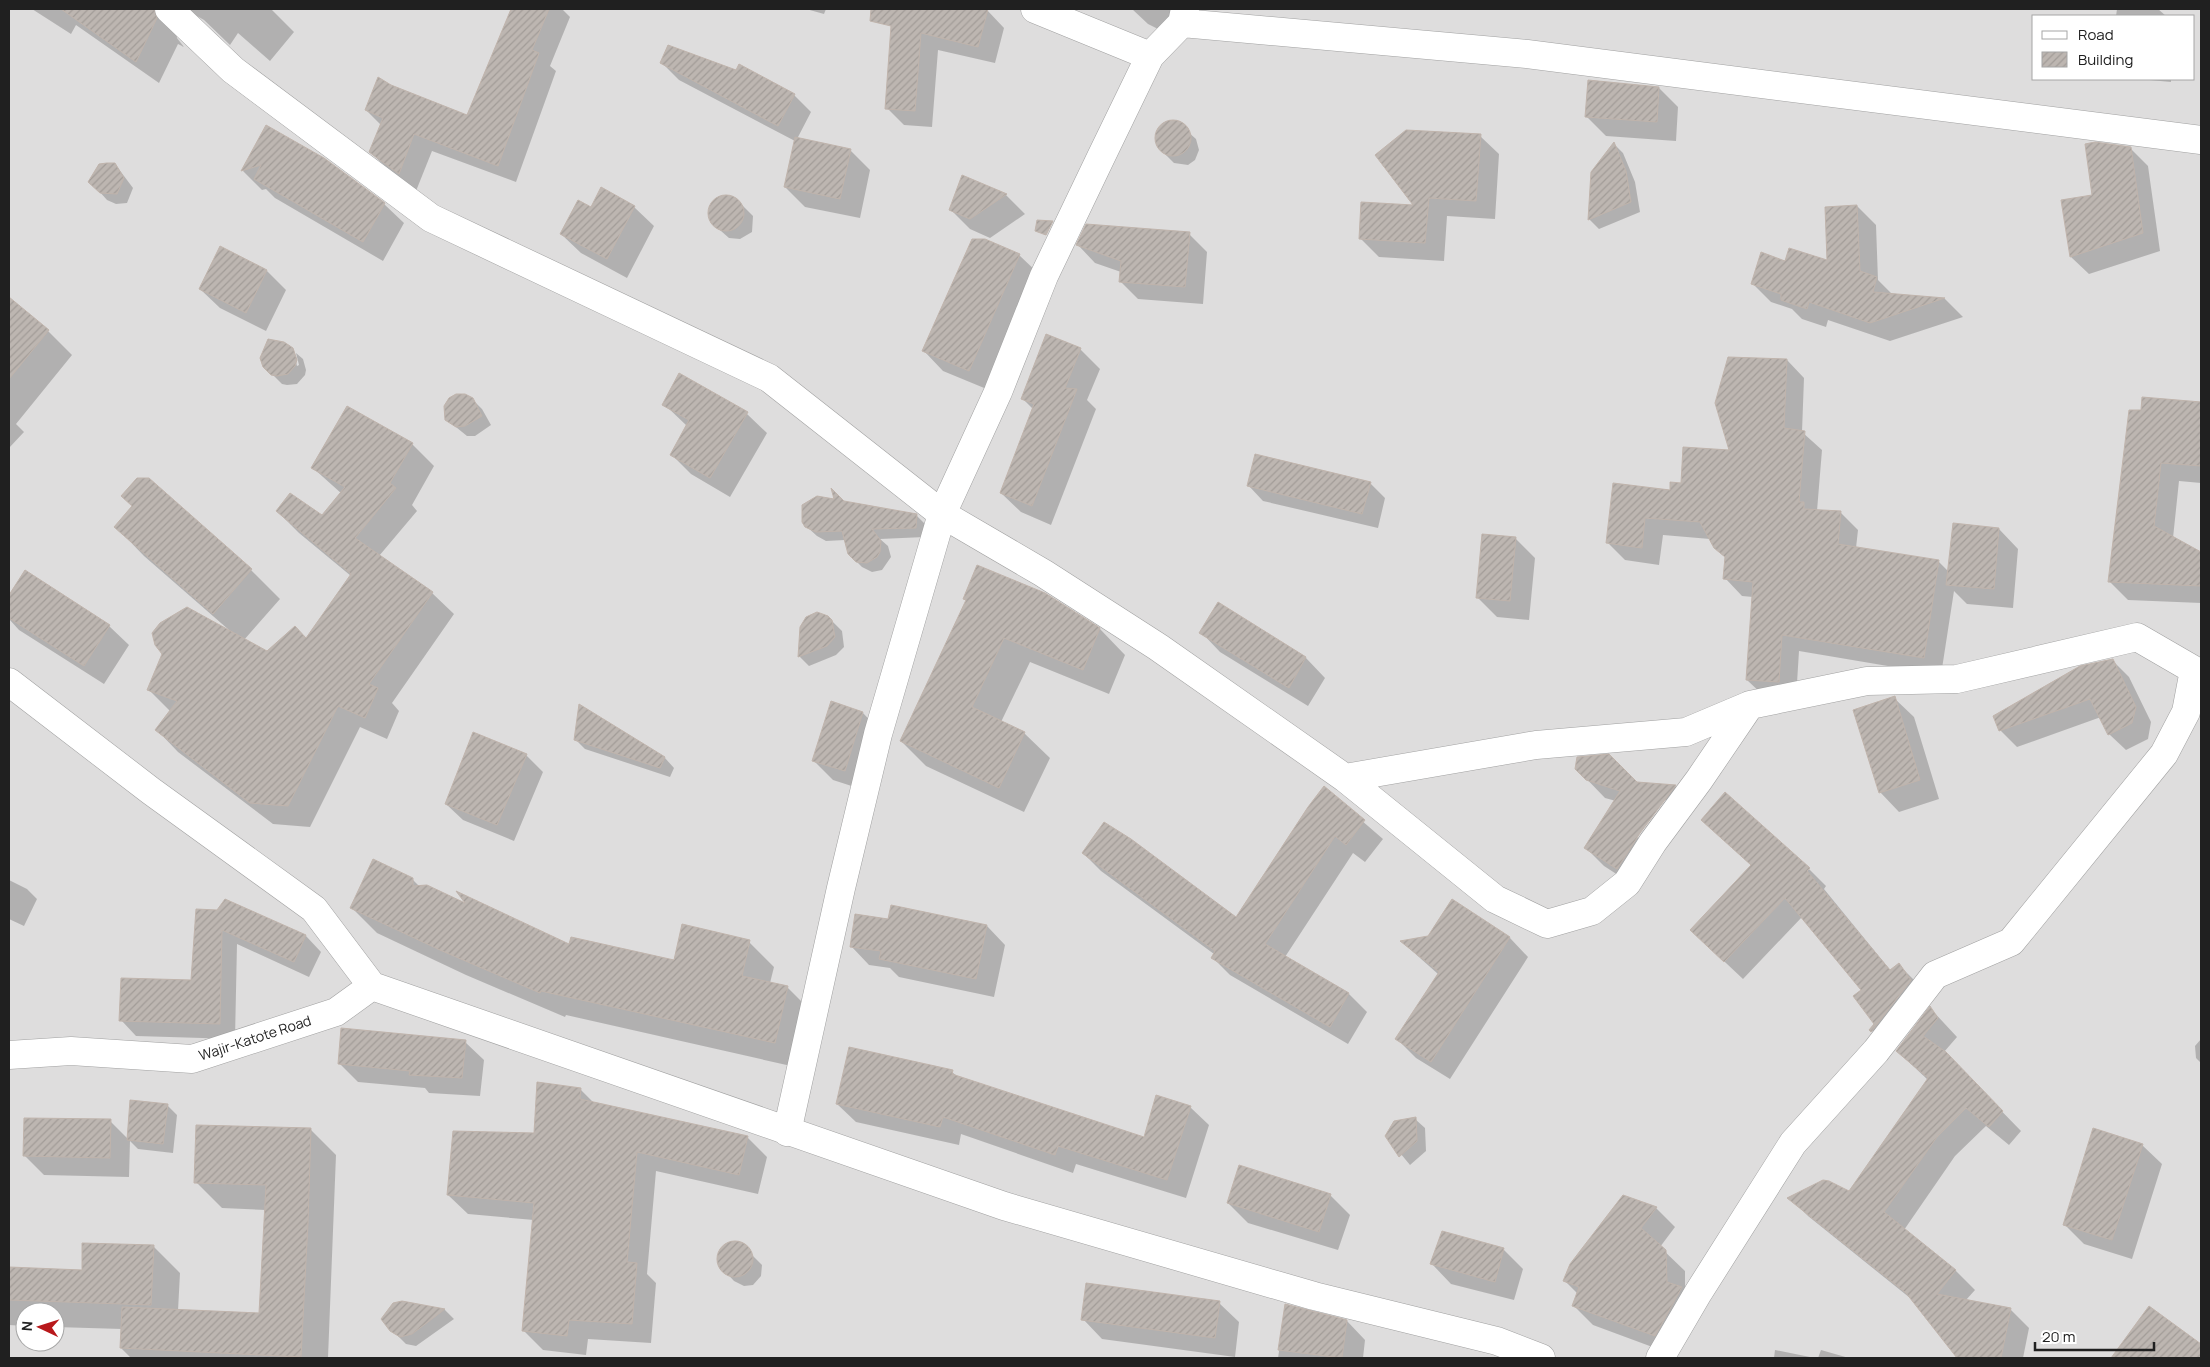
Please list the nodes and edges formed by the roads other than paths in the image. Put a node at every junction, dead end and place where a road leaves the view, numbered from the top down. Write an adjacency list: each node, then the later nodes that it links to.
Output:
1 (170, 9): 6 (street)
2 (1035, 9): 4 (street)
3 (1183, 16): 4 (street); 5 (street)
4 (1150, 56): 6 (street)
5 (2201, 140)
6 (942, 514): 9 (street); 12 (street)
7 (9, 682): 10 (street)
8 (1750, 705): 9 (street); 9 (street); 14 (street)
9 (1345, 778)
10 (372, 986): 11 (street, Wajir-Katote Road); 12 (street)
11 (9, 1055)
12 (788, 1132): 13 (street)
13 (1541, 1358)
14 (1660, 1358)

